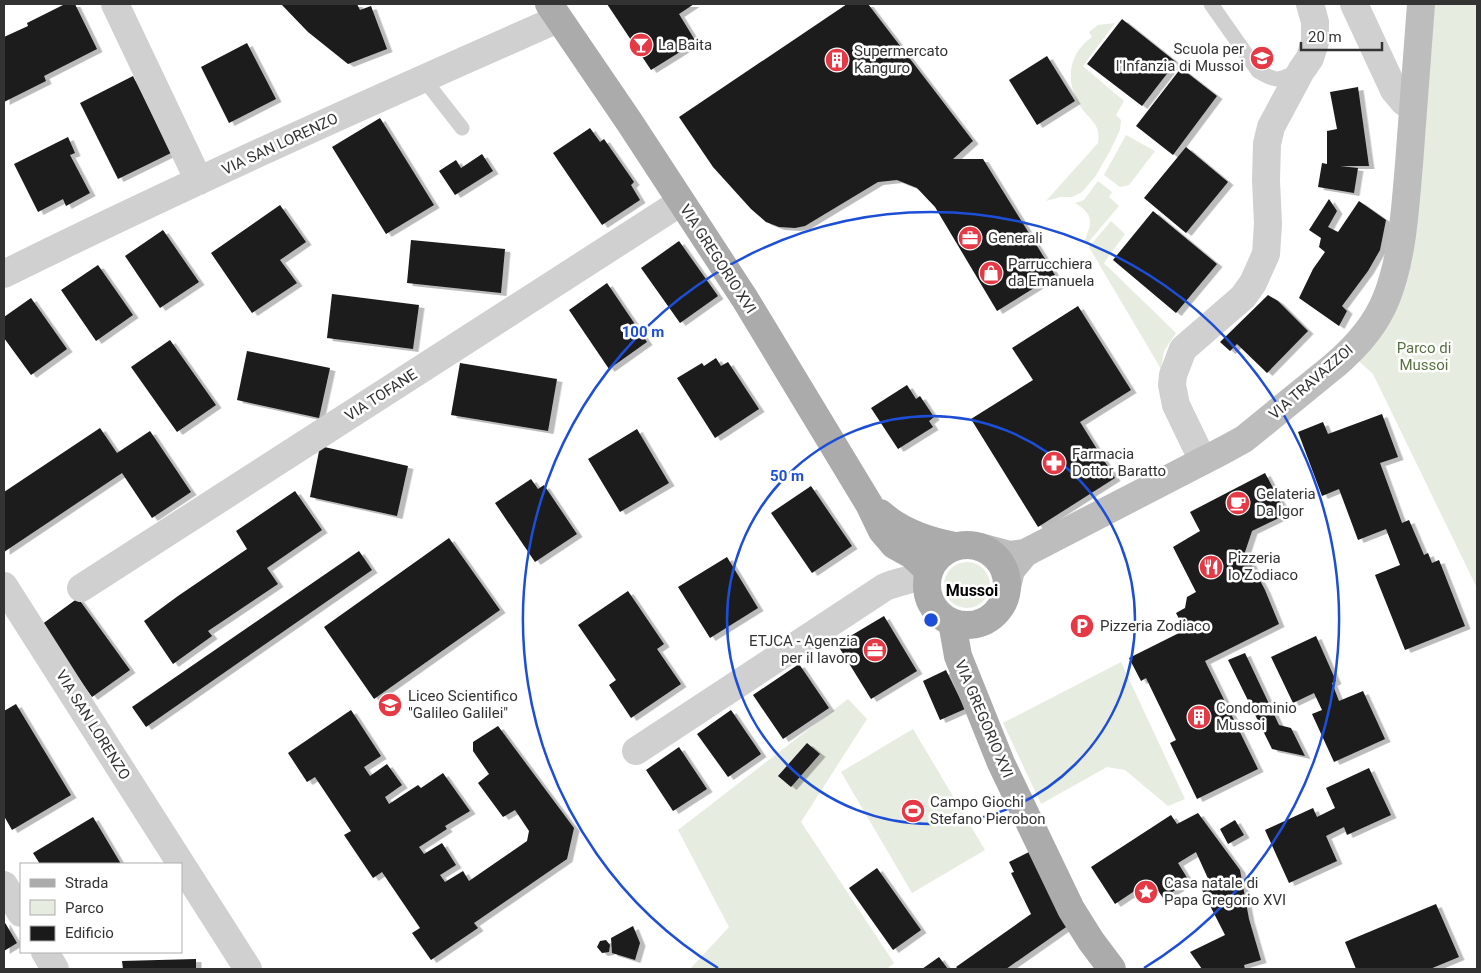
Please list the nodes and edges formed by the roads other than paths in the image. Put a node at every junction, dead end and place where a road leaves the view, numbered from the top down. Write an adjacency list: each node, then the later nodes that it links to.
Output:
1 (115, 4): 11 (street)
2 (1211, 4): 7 (lane)
3 (1310, 4): 7 (street)
4 (1354, 4): 9 (street)
5 (1421, 4): 9 (street, VIA TRAVAZZOI)
6 (554, 11): 8 (street, VIA SAN LORENZO); 12 (main road, VIA GREGORIO XVI)
7 (1301, 71): 14 (street)
8 (423, 78): 10 (lane); 11 (street, VIA SAN LORENZO)
9 (1413, 107): 14 (street, VIA TRAVAZZOI)
10 (462, 128)
11 (199, 181): 13 (street, VIA SAN LORENZO)
12 (681, 202): 15 (main road, VIA GREGORIO XVI); 23 (street, VIA TOFANE)
13 (4, 274)
14 (1203, 461): 18 (street, VIA TRAVAZZOI)
15 (869, 504): 16 (main road, VIA GREGORIO XVI); 17 (main road, VIA GREGORIO XVI)
16 (882, 531): 19 (main road, VIA GREGORIO XVI); 20 (street, VIA GREGORIO XVI)
17 (968, 547): 18 (street, VIA TRAVAZZOI); 19 (main road); 22 (main road)
18 (1024, 553): 22 (street)
19 (928, 580): 20 (street); 25 (main road)
20 (891, 584): 27 (street)
21 (4, 586): 28 (street, VIA SAN LORENZO)
22 (1007, 587): 24 (main road, VIA GREGORIO XVI)
23 (81, 588)
24 (988, 619): 25 (main road); 26 (main road, VIA GREGORIO XVI)
25 (952, 622): 26 (main road, VIA GREGORIO XVI)
26 (970, 686): 35 (main road, VIA GREGORIO XVI)
27 (636, 752)
28 (180, 863)
29 (182, 865): 34 (street, VIA SAN LORENZO)
30 (4, 885): 31 (street)
31 (20, 911)
32 (46, 953): 33 (street)
33 (55, 969)
34 (248, 969)
35 (1112, 969)

